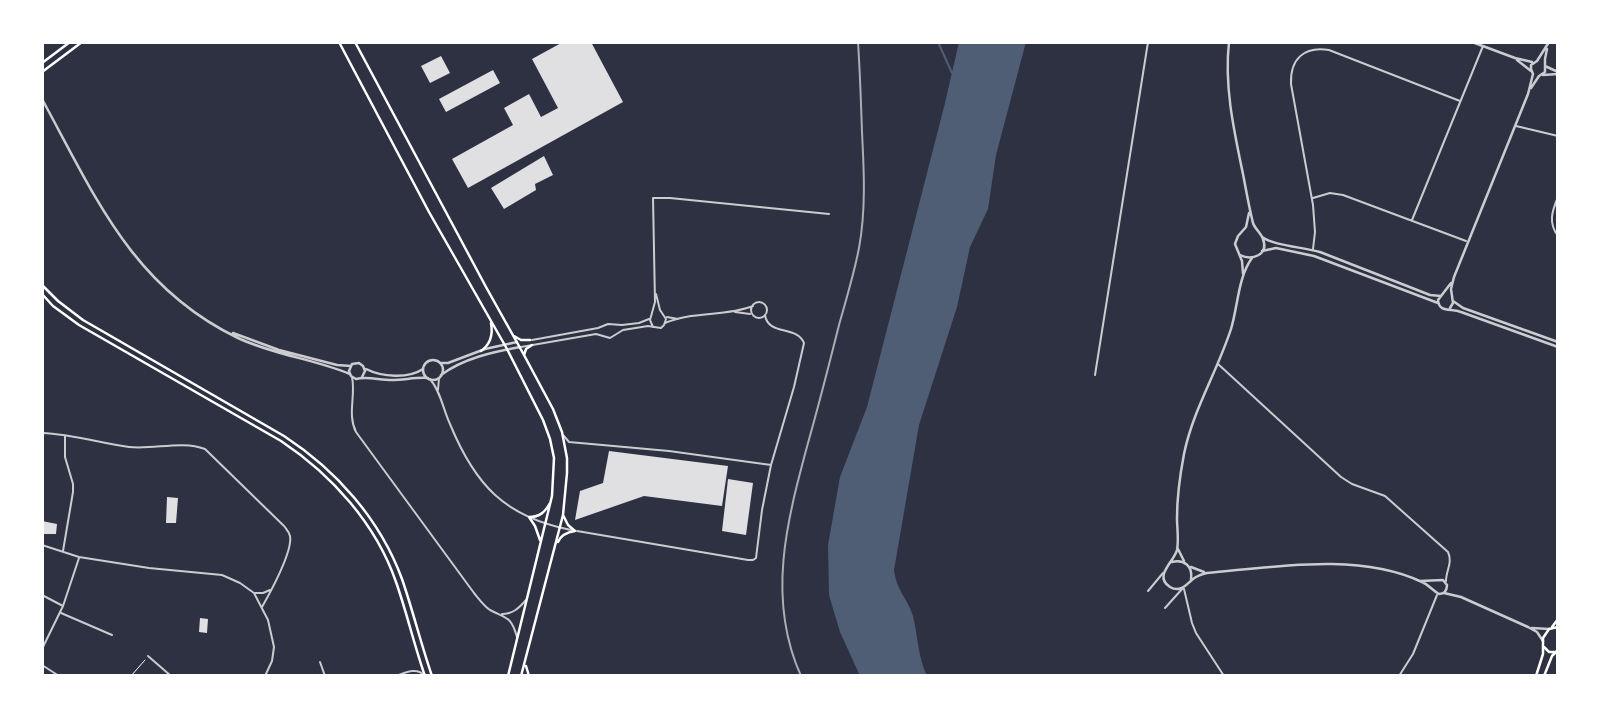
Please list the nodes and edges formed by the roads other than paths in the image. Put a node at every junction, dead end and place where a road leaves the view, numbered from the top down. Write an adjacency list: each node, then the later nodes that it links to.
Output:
1 (70, 42): 12 (main road)
2 (82, 42): 14 (main road)
3 (339, 42): 53 (main road)
4 (355, 42): 61 (main road)
5 (1148, 42): 77 (street)
6 (1229, 42): 25 (street)
7 (1472, 42): 9 (street)
8 (1549, 42): 11 (street); 13 (street)
9 (1483, 46): 10 (street); 20 (street)
10 (1515, 58): 11 (street); 15 (street)
11 (1536, 62): 13 (street); 15 (street)
12 (42, 63)
13 (1545, 65): 16 (street); 17 (street)
14 (42, 72)
15 (1532, 72): 17 (street); 18 (street)
16 (1558, 73): 17 (street)
17 (1541, 75): 18 (street)
18 (1528, 94): 21 (street)
19 (42, 99): 58 (street)
20 (1460, 102): 24 (street); 27 (street)
21 (1515, 126): 22 (street); 32 (street)
22 (1558, 136)
23 (1558, 197): 31 (street)
24 (1312, 198): 27 (street); 33 (street)
25 (1249, 206): 28 (street); 29 (street)
26 (829, 214): 40 (street)
27 (1412, 220): 32 (street)
28 (1258, 232): 29 (street); 30 (street)
29 (1241, 233): 35 (street)
30 (1262, 236): 33 (street); 34 (street)
31 (1558, 236)
32 (1468, 241): 37 (street)
33 (1313, 250): 42 (street)
34 (1262, 251): 36 (street); 44 (street)
35 (1240, 255): 36 (street); 38 (street)
36 (1252, 258): 38 (street)
37 (1454, 277): 42 (street); 43 (street)
38 (1242, 279): 72 (street)
39 (42, 285): 145 (main road)
40 (655, 288): 49 (street); 51 (street)
41 (42, 294): 144 (main road)
42 (1442, 295): 43 (street); 44 (street)
43 (1452, 299): 46 (street); 64 (street)
44 (1438, 303): 46 (street)
45 (753, 306): 47 (street); 48 (street); 50 (street)
46 (1450, 308): 67 (street)
47 (730, 312): 48 (street); 52 (street)
48 (752, 314): 50 (street)
49 (664, 315): 51 (street); 52 (street); 54 (street)
50 (765, 315): 86 (street)
51 (651, 317): 55 (street); 57 (street)
52 (683, 318): 54 (street)
53 (490, 320): 65 (main road); 69 (main road)
54 (665, 323): 57 (street)
55 (612, 325): 56 (street); 59 (street)
56 (603, 327): 60 (street); 63 (street)
57 (653, 327): 59 (street)
58 (225, 330): 73 (street); 76 (street)
59 (615, 333): 60 (street)
60 (604, 335): 63 (street)
61 (514, 336): 62 (main road); 63 (main road)
62 (517, 342): 63 (street); 65 (street); 66 (main road)
63 (531, 342): 66 (street); 70 (main road)
64 (1558, 342)
65 (504, 345): 68 (main road); 69 (street)
66 (520, 347): 68 (street); 70 (main road)
67 (1558, 347)
68 (507, 349): 78 (street); 87 (main road)
69 (481, 351): 71 (street)
70 (524, 355): 83 (main road)
71 (440, 363): 75 (street); 78 (street)
72 (1217, 363): 95 (street); 102 (street)
73 (351, 366): 74 (street); 76 (street)
74 (365, 369): 75 (street); 79 (street)
75 (424, 369): 80 (street)
76 (351, 375): 79 (street); 82 (street)
77 (1095, 375)
78 (440, 376): 80 (street); 81 (street)
79 (360, 378): 80 (street); 82 (street)
80 (429, 379): 81 (street)
81 (438, 391): 89 (street)
82 (353, 393): 122 (street)
83 (562, 432): 86 (street); 88 (main road)
84 (42, 433): 85 (street)
85 (65, 435): 97 (street); 109 (street)
86 (771, 465): 92 (street)
87 (551, 500): 89 (main road); 90 (main road)
88 (563, 515): 91 (main road); 92 (main road)
89 (529, 517): 90 (street); 94 (main road)
90 (546, 524): 91 (street); 94 (main road)
91 (560, 528): 92 (street); 96 (main road)
92 (575, 531): 96 (main road)
93 (42, 545): 97 (street)
94 (541, 545): 117 (main road)
95 (1177, 545): 99 (street); 100 (street)
96 (555, 548): 135 (main road)
97 (63, 551): 98 (street)
98 (79, 556): 112 (street); 118 (street)
99 (1169, 564): 100 (street); 101 (street)
100 (1188, 565): 103 (street); 104 (street)
101 (1164, 571): 108 (street); 111 (street)
102 (1447, 572): 106 (street); 107 (street)
103 (1207, 573): 104 (street); 105 (street)
104 (1190, 581): 108 (street)
105 (1420, 581): 106 (street); 110 (street)
106 (1437, 581): 107 (street); 110 (street)
107 (1446, 585): 114 (street); 116 (street)
108 (1183, 588): 120 (street); 149 (street)
109 (272, 589): 112 (street); 119 (street)
110 (1433, 589): 113 (street)
111 (1148, 591)
112 (254, 593): 119 (street)
113 (1437, 593): 114 (street); 150 (street)
114 (1444, 593): 116 (street)
115 (42, 596): 118 (street)
116 (1461, 597): 124 (street)
117 (528, 598): 122 (street); 129 (main road)
118 (63, 606): 121 (street)
119 (262, 607): 141 (street)
120 (1166, 608)
121 (60, 613): 127 (street); 131 (street)
122 (501, 614): 129 (street)
123 (1558, 619): 126 (main road)
124 (1528, 627): 126 (street); 128 (street)
125 (1558, 627): 126 (main road)
126 (1550, 628): 128 (main road)
127 (112, 635)
128 (1543, 640): 130 (main road)
129 (518, 642): 146 (main road)
130 (1544, 647): 132 (main road); 151 (main road)
131 (42, 649)
132 (1557, 651): 152 (main road)
133 (148, 656): 137 (street)
134 (320, 662): 142 (street)
135 (526, 662): 147 (main road); 148 (main road)
136 (42, 665): 138 (street)
137 (165, 671): 139 (street); 140 (street)
138 (59, 676)
139 (161, 676)
140 (171, 676)
141 (265, 676)
142 (325, 676)
143 (398, 676): 144 (street)
144 (425, 676)
145 (432, 676)
146 (508, 676)
147 (521, 676)
148 (529, 676)
149 (1224, 676)
150 (1399, 676)
151 (1536, 676)
152 (1544, 676)

